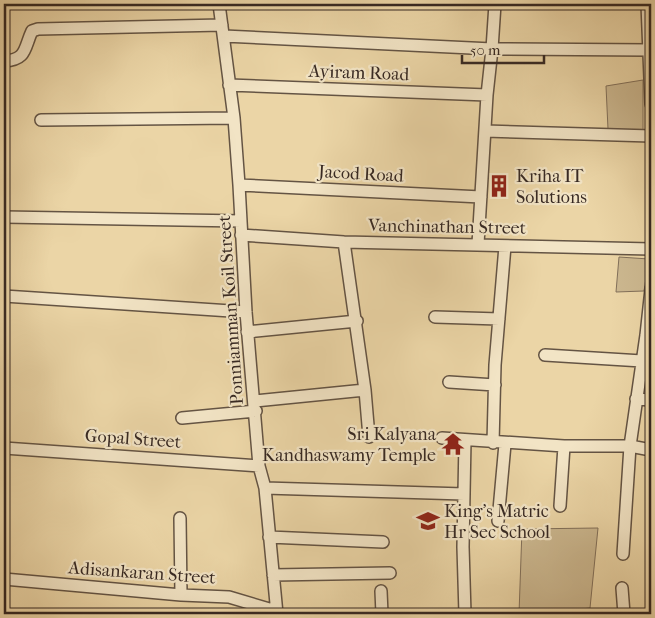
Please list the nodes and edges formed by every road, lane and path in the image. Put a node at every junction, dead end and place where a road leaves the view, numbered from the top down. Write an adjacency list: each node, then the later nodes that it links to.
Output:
1 (219, 4): 4 (street, Ponniamman Koil Street)
2 (495, 4): 5 (street)
3 (647, 4): 6 (street)
4 (223, 31): 5 (street); 7 (street); 8 (street, Ponniamman Koil Street)
5 (492, 49): 6 (street); 9 (street)
6 (649, 50): 10 (street)
7 (4, 61)
8 (229, 85): 9 (street, Ayiram Road); 11 (street, Ponniamman Koil Street)
9 (487, 95): 13 (street)
10 (651, 104)
11 (234, 118): 12 (street); 15 (street, Ponniamman Koil Street)
12 (41, 120)
13 (485, 130): 14 (street); 16 (street)
14 (651, 136)
15 (239, 185): 16 (street, Jacod Road); 18 (street, Ponniamman Koil Street)
16 (481, 197): 21 (street)
17 (4, 218): 18 (street)
18 (241, 222): 19 (street, Ponniamman Koil Street)
19 (241, 235): 20 (street, Vanchinathan Street); 26 (street, Ponniamman Koil Street)
20 (344, 242): 21 (street, Vanchinathan Street); 29 (street)
21 (478, 244): 22 (street, Vanchinathan Street)
22 (505, 246): 23 (street, Vanchinathan Street); 28 (street)
23 (651, 249)
24 (651, 288): 31 (street)
25 (4, 296): 26 (street)
26 (246, 312): 30 (street, Ponniamman Koil Street)
27 (435, 316): 28 (street)
28 (499, 319): 35 (street)
29 (357, 322): 30 (street); 36 (street)
30 (248, 332): 39 (street, Ponniamman Koil Street)
31 (649, 335): 33 (street)
32 (545, 355): 33 (street)
33 (642, 361): 37 (street)
34 (449, 382): 35 (street)
35 (495, 385): 44 (street)
36 (365, 390): 39 (street); 41 (street)
37 (636, 399): 38 (street); 46 (street)
38 (651, 400)
39 (255, 406): 40 (street); 49 (street, Ponniamman Koil Street)
40 (182, 418)
41 (368, 437)
42 (442, 438): 43 (street)
43 (465, 440): 44 (street); 51 (street)
44 (499, 443): 45 (street); 54 (street)
45 (564, 446): 46 (street); 52 (street)
46 (630, 446): 48 (street); 57 (street)
47 (4, 448): 49 (street, Gopal Street)
48 (651, 450)
49 (259, 466): 50 (street, Ponniamman Koil Street)
50 (265, 488): 51 (street); 55 (street, Ponniamman Koil Street)
51 (464, 494): 66 (street)
52 (560, 506)
53 (180, 518): 63 (street)
54 (498, 521)
55 (269, 536): 56 (street); 59 (street, Ponniamman Koil Street)
56 (383, 542)
57 (623, 554)
58 (390, 573): 59 (street)
59 (273, 575): 64 (street, Ponniamman Koil Street)
60 (4, 579): 63 (street, Adisankaran Street)
61 (622, 588): 67 (street)
62 (380, 591): 65 (street)
63 (180, 595): 64 (street, Adisankaran Street)
64 (277, 612)
65 (382, 614)
66 (465, 614)
67 (624, 614)

